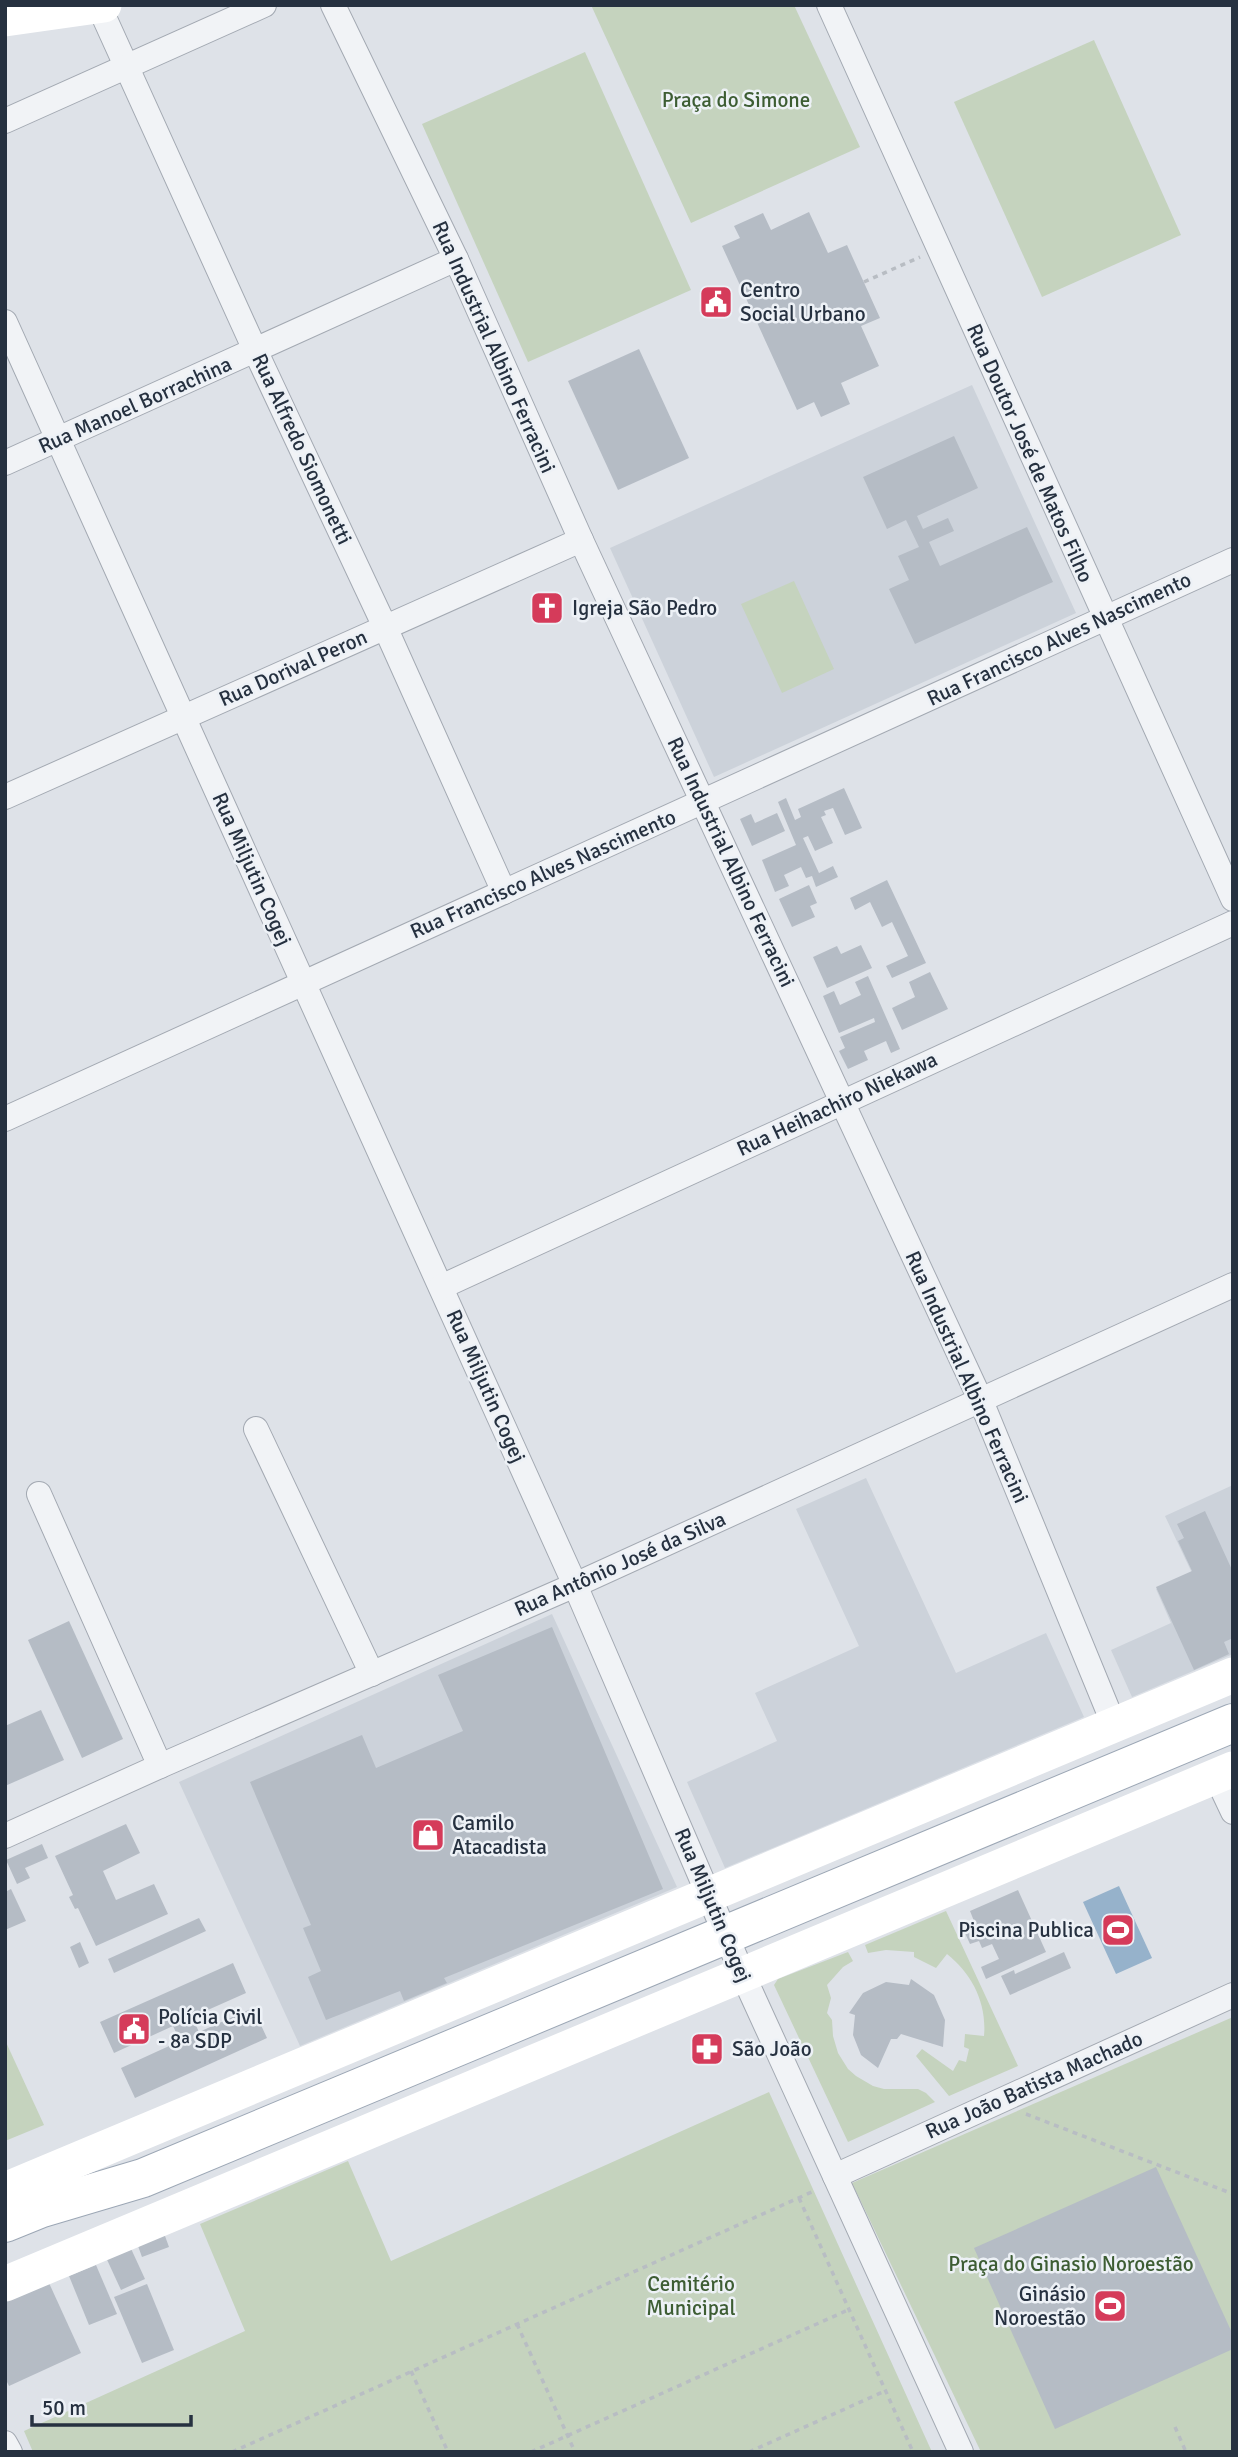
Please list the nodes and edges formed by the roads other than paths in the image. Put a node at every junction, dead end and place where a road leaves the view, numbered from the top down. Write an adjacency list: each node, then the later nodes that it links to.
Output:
1 (104, 5): 5 (street)
2 (264, 5): 7 (street)
3 (333, 5): 9 (street, Rua Industrial Albino Ferracini)
4 (829, 5): 16 (street, Rua Doutor José de Matos Filho)
5 (99, 6): 6 (street); 7 (street, Rua Alfredo Siomonetti)
6 (5, 19)
7 (127, 66): 8 (street); 11 (street, Rua Alfredo Siomonetti)
8 (5, 121)
9 (456, 260): 11 (street, Rua Manoel Borrachina); 14 (street, Rua Industrial Albino Ferracini)
10 (5, 322): 12 (street, Rua Miljutin Cogej)
11 (256, 350): 12 (street, Rua Manoel Borrachina); 17 (street, Rua Alfredo Siomonetti)
12 (58, 439): 13 (street, Rua Manoel Borrachina); 18 (street, Rua Miljutin Cogej)
13 (5, 463)
14 (581, 540): 17 (street, Rua Dorival Peron); 20 (street, Rua Industrial Albino Ferracini)
15 (1233, 560): 16 (street, Rua Francisco Alves Nascimento)
16 (1105, 618): 20 (street, Rua Francisco Alves Nascimento); 22 (street, Rua Doutor José de Matos Filho)
17 (385, 627): 18 (street, Rua Dorival Peron); 21 (street, Rua Alfredo Siomonetti)
18 (184, 717): 19 (street, Rua Dorival Peron); 24 (street, Rua Miljutin Cogej)
19 (5, 797)
20 (702, 802): 21 (street, Rua Francisco Alves Nascimento); 25 (street, Rua Industrial Albino Ferracini)
21 (504, 892): 24 (street, Rua Francisco Alves Nascimento)
22 (1233, 899)
23 (1233, 923): 25 (street, Rua Heihachiro Niekawa)
24 (304, 983): 26 (street, Rua Francisco Alves Nascimento); 28 (street, Rua Miljutin Cogej)
25 (843, 1101): 28 (street, Rua Heihachiro Niekawa); 29 (street, Rua Industrial Albino Ferracini)
26 (5, 1119)
27 (1233, 1285): 29 (street, Rua Antônio José da Silva)
28 (441, 1287): 32 (street, Rua Miljutin Cogej)
29 (981, 1401): 32 (street, Rua Antônio José da Silva); 36 (street, Rua Industrial Albino Ferracini)
30 (256, 1429): 33 (street)
31 (39, 1494): 37 (street)
32 (575, 1585): 33 (street, Rua Antônio José da Silva); 41 (street, Rua Miljutin Cogej)
33 (372, 1674): 37 (street, Rua Antônio José da Silva)
34 (1233, 1675): 36 (street)
35 (1233, 1723): 42 (main road)
36 (1114, 1725): 41 (street)
37 (160, 1766): 40 (street, Rua Antônio José da Silva)
38 (1225, 1773): 39 (street); 43 (street)
39 (1233, 1812)
40 (5, 1836)
41 (709, 1896): 42 (street, Rua Miljutin Cogej); 47 (street)
42 (725, 1934): 43 (street, Rua Miljutin Cogej); 46 (main road)
43 (743, 1975): 45 (street, Rua Miljutin Cogej); 51 (street)
44 (1233, 1995): 45 (street, Rua João Batista Machado)
45 (835, 2176): 54 (street, Rua Miljutin Cogej)
46 (144, 2178): 48 (main road); 50 (main road)
47 (5, 2190)
48 (24, 2206): 49 (main road)
49 (5, 2223)
50 (5, 2250)
51 (5, 2284)
52 (5, 2443): 53 (street)
53 (10, 2452)
54 (961, 2452)

